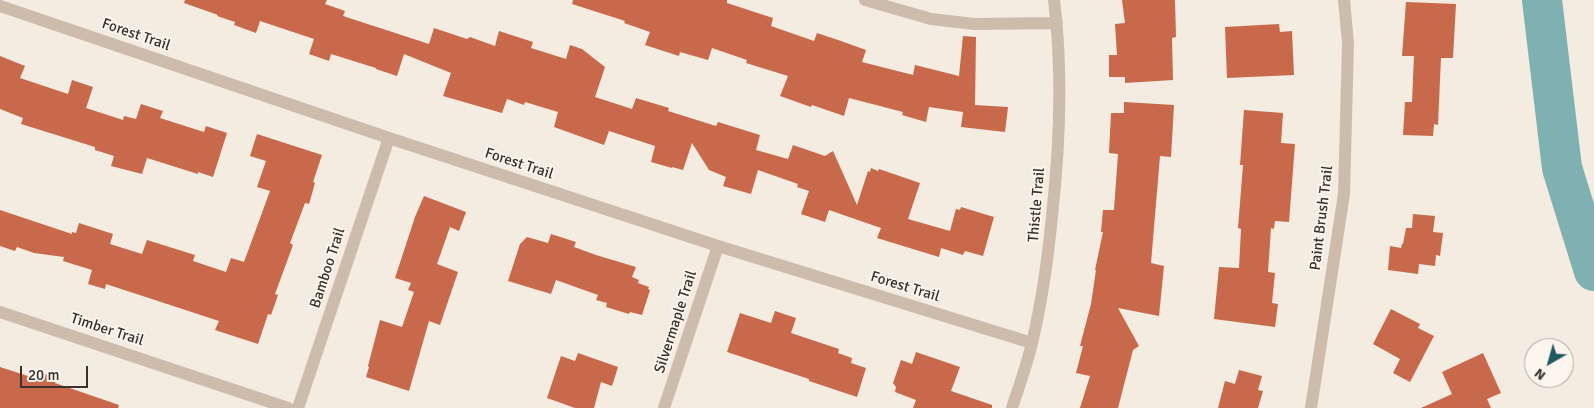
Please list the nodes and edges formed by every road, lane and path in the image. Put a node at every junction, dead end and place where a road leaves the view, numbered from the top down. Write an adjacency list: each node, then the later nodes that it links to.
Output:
1 (865, 0): 5 (street)
2 (1054, 0): 5 (street, Thistle Trail)
3 (1344, 0): 14 (street, Paint Brush Trail)
4 (8, 5): 6 (street, Forest Trail)
5 (1057, 23): 9 (street, Thistle Trail)
6 (389, 138): 7 (street, Forest Trail); 11 (street, Bamboo Trail)
7 (718, 246): 9 (street, Forest Trail); 12 (street, Silvermaple Trail)
8 (0, 312): 10 (street, Timber Trail)
9 (1032, 343): 13 (street, Thistle Trail)
10 (288, 408)
11 (298, 408)
12 (664, 408)
13 (1012, 408)
14 (1310, 408)

